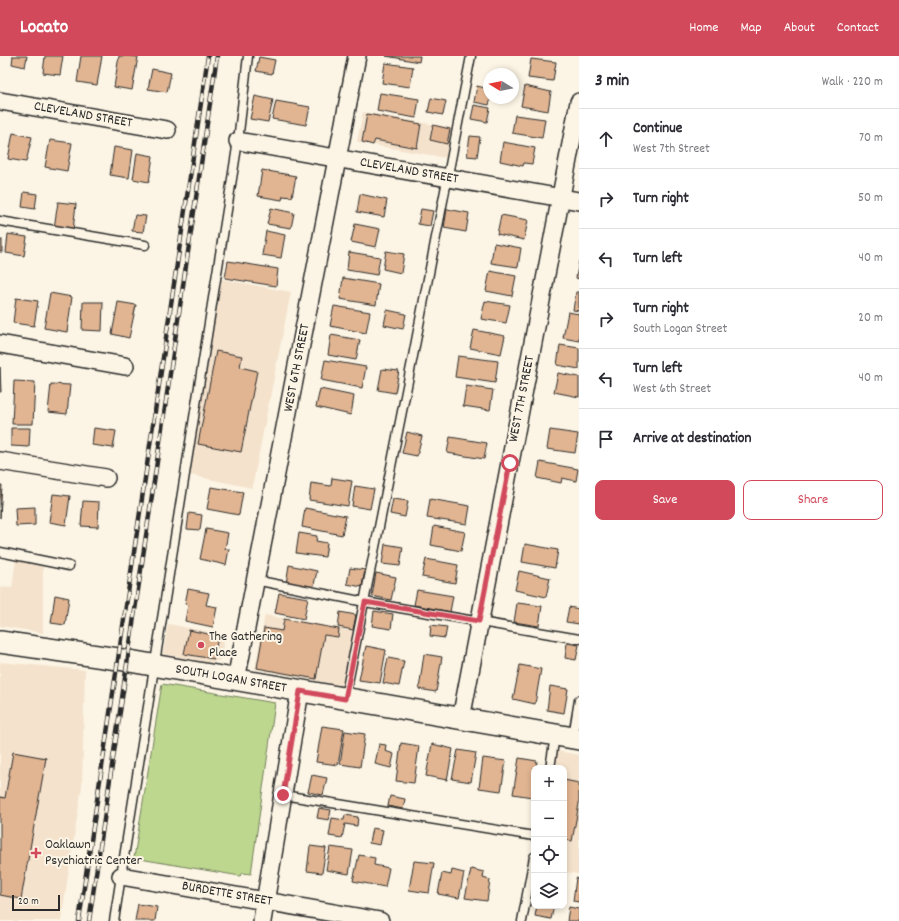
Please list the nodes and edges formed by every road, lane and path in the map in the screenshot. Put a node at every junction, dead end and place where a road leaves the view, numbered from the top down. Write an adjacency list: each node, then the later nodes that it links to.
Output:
1 (248, 56): 7 (lane)
2 (357, 56): 8 (street, WEST 6TH STREET)
3 (471, 56): 9 (lane)
4 (0, 101): 6 (street, CLEVELAND STREET)
5 (579, 102): 10 (street, WEST 7TH STREET)
6 (167, 130)
7 (238, 141): 8 (street, CLEVELAND STREET); 25 (lane)
8 (337, 159): 9 (street, CLEVELAND STREET); 20 (street, WEST 6TH STREET)
9 (448, 178): 10 (street, CLEVELAND STREET); 21 (lane)
10 (561, 198): 11 (street, CLEVELAND STREET); 22 (street, WEST 7TH STREET)
11 (579, 201)
12 (0, 222): 13 (lane)
13 (145, 246)
14 (0, 344): 15 (street)
15 (125, 366)
16 (0, 461): 17 (street)
17 (106, 478)
18 (0, 552): 19 (lane)
19 (68, 566)
20 (255, 580): 21 (lane); 26 (street, WEST 6TH STREET)
21 (365, 602): 22 (lane); 28 (lane)
22 (479, 621): 23 (lane); 30 (street, WEST 7TH STREET)
23 (579, 639)
24 (0, 642): 25 (street, SOUTH LOGAN STREET)
25 (154, 666): 26 (street, SOUTH LOGAN STREET); 36 (lane)
26 (236, 680): 27 (street, SOUTH LOGAN STREET)
27 (300, 691): 28 (street, SOUTH LOGAN STREET); 33 (street)
28 (345, 699): 30 (street, SOUTH LOGAN STREET)
29 (579, 700): 31 (lane)
30 (460, 719): 31 (street, SOUTH LOGAN STREET)
31 (569, 737): 32 (lane)
32 (552, 765)
33 (283, 795): 34 (lane); 37 (street)
34 (531, 836)
35 (531, 872): 41 (lane)
36 (121, 876): 37 (street, BURDETTE STREET); 38 (lane)
37 (266, 901): 39 (street); 40 (street, BURDETTE STREET)
38 (114, 921)
39 (262, 921)
40 (380, 921)
41 (522, 921)

